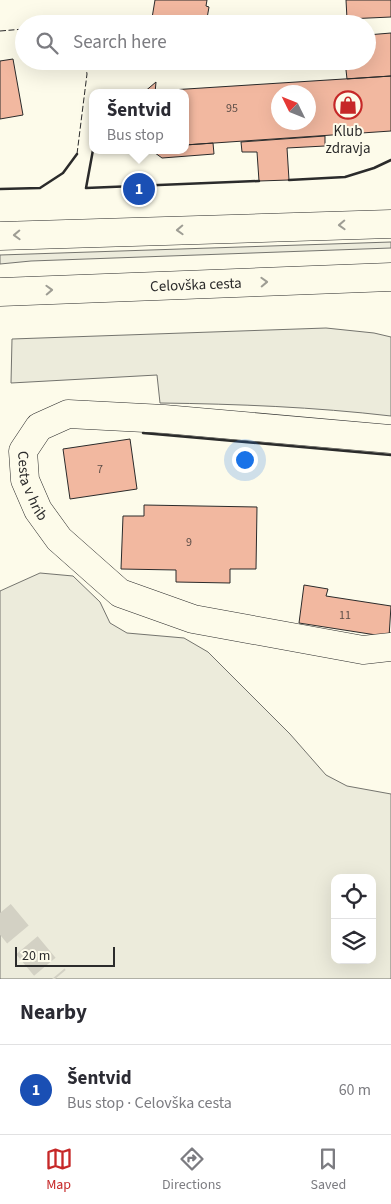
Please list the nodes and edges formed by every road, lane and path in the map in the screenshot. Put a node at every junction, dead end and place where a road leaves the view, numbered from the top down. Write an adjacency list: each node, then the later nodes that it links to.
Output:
1 (391, 224): 2 (street, one-way to 2)
2 (0, 236)
3 (391, 277): 4 (street, Celovška cesta, one-way to 3)
4 (0, 292)
5 (391, 439): 6 (street, Cesta v hrib)
6 (391, 647)

